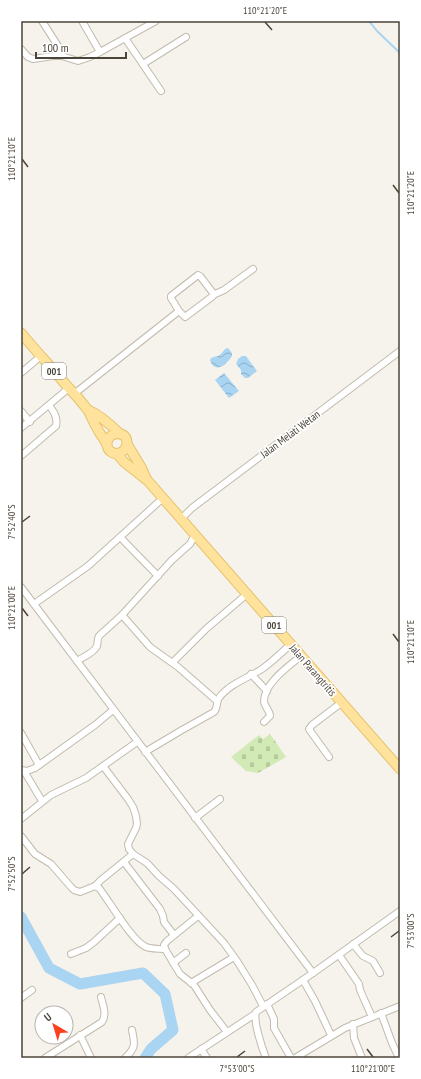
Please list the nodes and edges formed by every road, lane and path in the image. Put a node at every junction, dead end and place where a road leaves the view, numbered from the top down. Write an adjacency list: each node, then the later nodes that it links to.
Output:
1 (42, 21): 8 (street)
2 (82, 21): 7 (street)
3 (156, 21): 5 (street)
4 (186, 37): 9 (street)
5 (125, 38): 7 (street); 9 (street)
6 (21, 49): 8 (street)
7 (100, 52): 8 (street)
8 (62, 56)
9 (142, 64): 10 (street)
10 (161, 91)
11 (253, 269): 12 (street)
12 (213, 295): 13 (street); 13 (street)
13 (180, 311): 18 (street)
14 (21, 333): 16 (main road, 001)
15 (400, 351): 31 (street, Jalan Melati Wetan)
16 (41, 356): 17 (street); 18 (main road, 001)
17 (21, 373)
18 (71, 391): 19 (street); 20 (main road, 001)
19 (49, 405): 22 (street); 28 (street)
20 (88, 410): 24 (main road, 001); 25 (main road, 001)
21 (21, 411): 22 (street)
22 (30, 422): 23 (street)
23 (21, 428)
24 (120, 434): 25 (main road); 26 (main road, 001)
25 (107, 443): 27 (main road, 001)
26 (127, 444): 27 (main road); 29 (main road, Jalan Parangtritis / 001)
27 (117, 454): 29 (main road, Jalan Parangtritis / 001)
28 (21, 456)
29 (148, 481): 30 (main road, Jalan Parangtritis / 001)
30 (163, 498): 31 (main road, Jalan Parangtritis / 001); 33 (street)
31 (181, 519): 32 (main road, Jalan Parangtritis / 001)
32 (195, 535): 34 (street); 36 (main road, Jalan Parangtritis / 001)
33 (120, 537): 34 (street); 37 (street)
34 (158, 576): 38 (street)
35 (21, 587): 37 (street)
36 (247, 594): 39 (main road, Jalan Parangtritis / 001); 42 (street)
37 (34, 604): 41 (street)
38 (122, 615): 41 (street); 42 (street)
39 (290, 644): 40 (main road, Jalan Parangtritis / 001); 43 (street)
40 (301, 656): 44 (street); 46 (main road, Jalan Parangtritis / 001)
41 (77, 661): 47 (street)
42 (173, 662): 45 (street)
43 (252, 674): 44 (street); 45 (street)
44 (267, 692): 48 (street)
45 (217, 701): 51 (street)
46 (342, 703): 52 (street); 55 (main road, Jalan Parangtritis / 001)
47 (113, 710): 50 (street); 53 (street)
48 (264, 722)
49 (21, 733): 53 (street)
50 (137, 742): 51 (street); 54 (street)
51 (145, 752): 59 (street)
52 (329, 757)
53 (39, 765): 56 (street)
54 (103, 766): 58 (street); 62 (street)
55 (400, 769)
56 (22, 771): 58 (street)
57 (220, 799): 59 (street)
58 (42, 802): 60 (street)
59 (195, 818): 77 (street)
60 (21, 819)
61 (21, 836): 64 (street)
62 (133, 854): 63 (street); 66 (street)
63 (124, 862): 64 (street); 69 (street)
64 (95, 886): 67 (street)
65 (398, 913): 68 (street); 70 (street)
66 (198, 916): 69 (street); 75 (street)
67 (120, 918): 71 (street); 73 (street)
68 (400, 920)
69 (174, 935): 71 (street)
70 (354, 944): 74 (street); 78 (street)
71 (165, 949): 76 (street)
72 (186, 953): 76 (street)
73 (71, 954)
74 (339, 955): 77 (street); 88 (street)
75 (234, 957): 80 (street); 84 (street)
76 (173, 963): 80 (street)
77 (312, 973): 79 (street)
78 (380, 973)
79 (303, 980): 84 (street); 92 (street)
80 (191, 983): 91 (street)
81 (32, 990): 83 (street)
82 (101, 997): 93 (street)
83 (21, 998)
84 (265, 1005): 87 (street); 101 (street)
85 (400, 1006): 86 (street)
86 (382, 1013): 88 (street); 104 (street)
87 (255, 1014): 91 (street); 100 (street)
88 (372, 1017): 89 (street)
89 (353, 1024): 92 (street); 103 (street)
90 (132, 1030): 97 (street)
91 (227, 1032): 94 (street)
92 (331, 1035): 102 (street)
93 (80, 1036): 95 (street); 96 (street)
94 (201, 1049): 98 (street); 99 (street)
95 (45, 1058)
96 (91, 1058)
97 (125, 1058)
98 (188, 1058)
99 (207, 1058)
100 (266, 1058)
101 (291, 1058)
102 (295, 1058)
103 (362, 1058)
104 (399, 1058)

